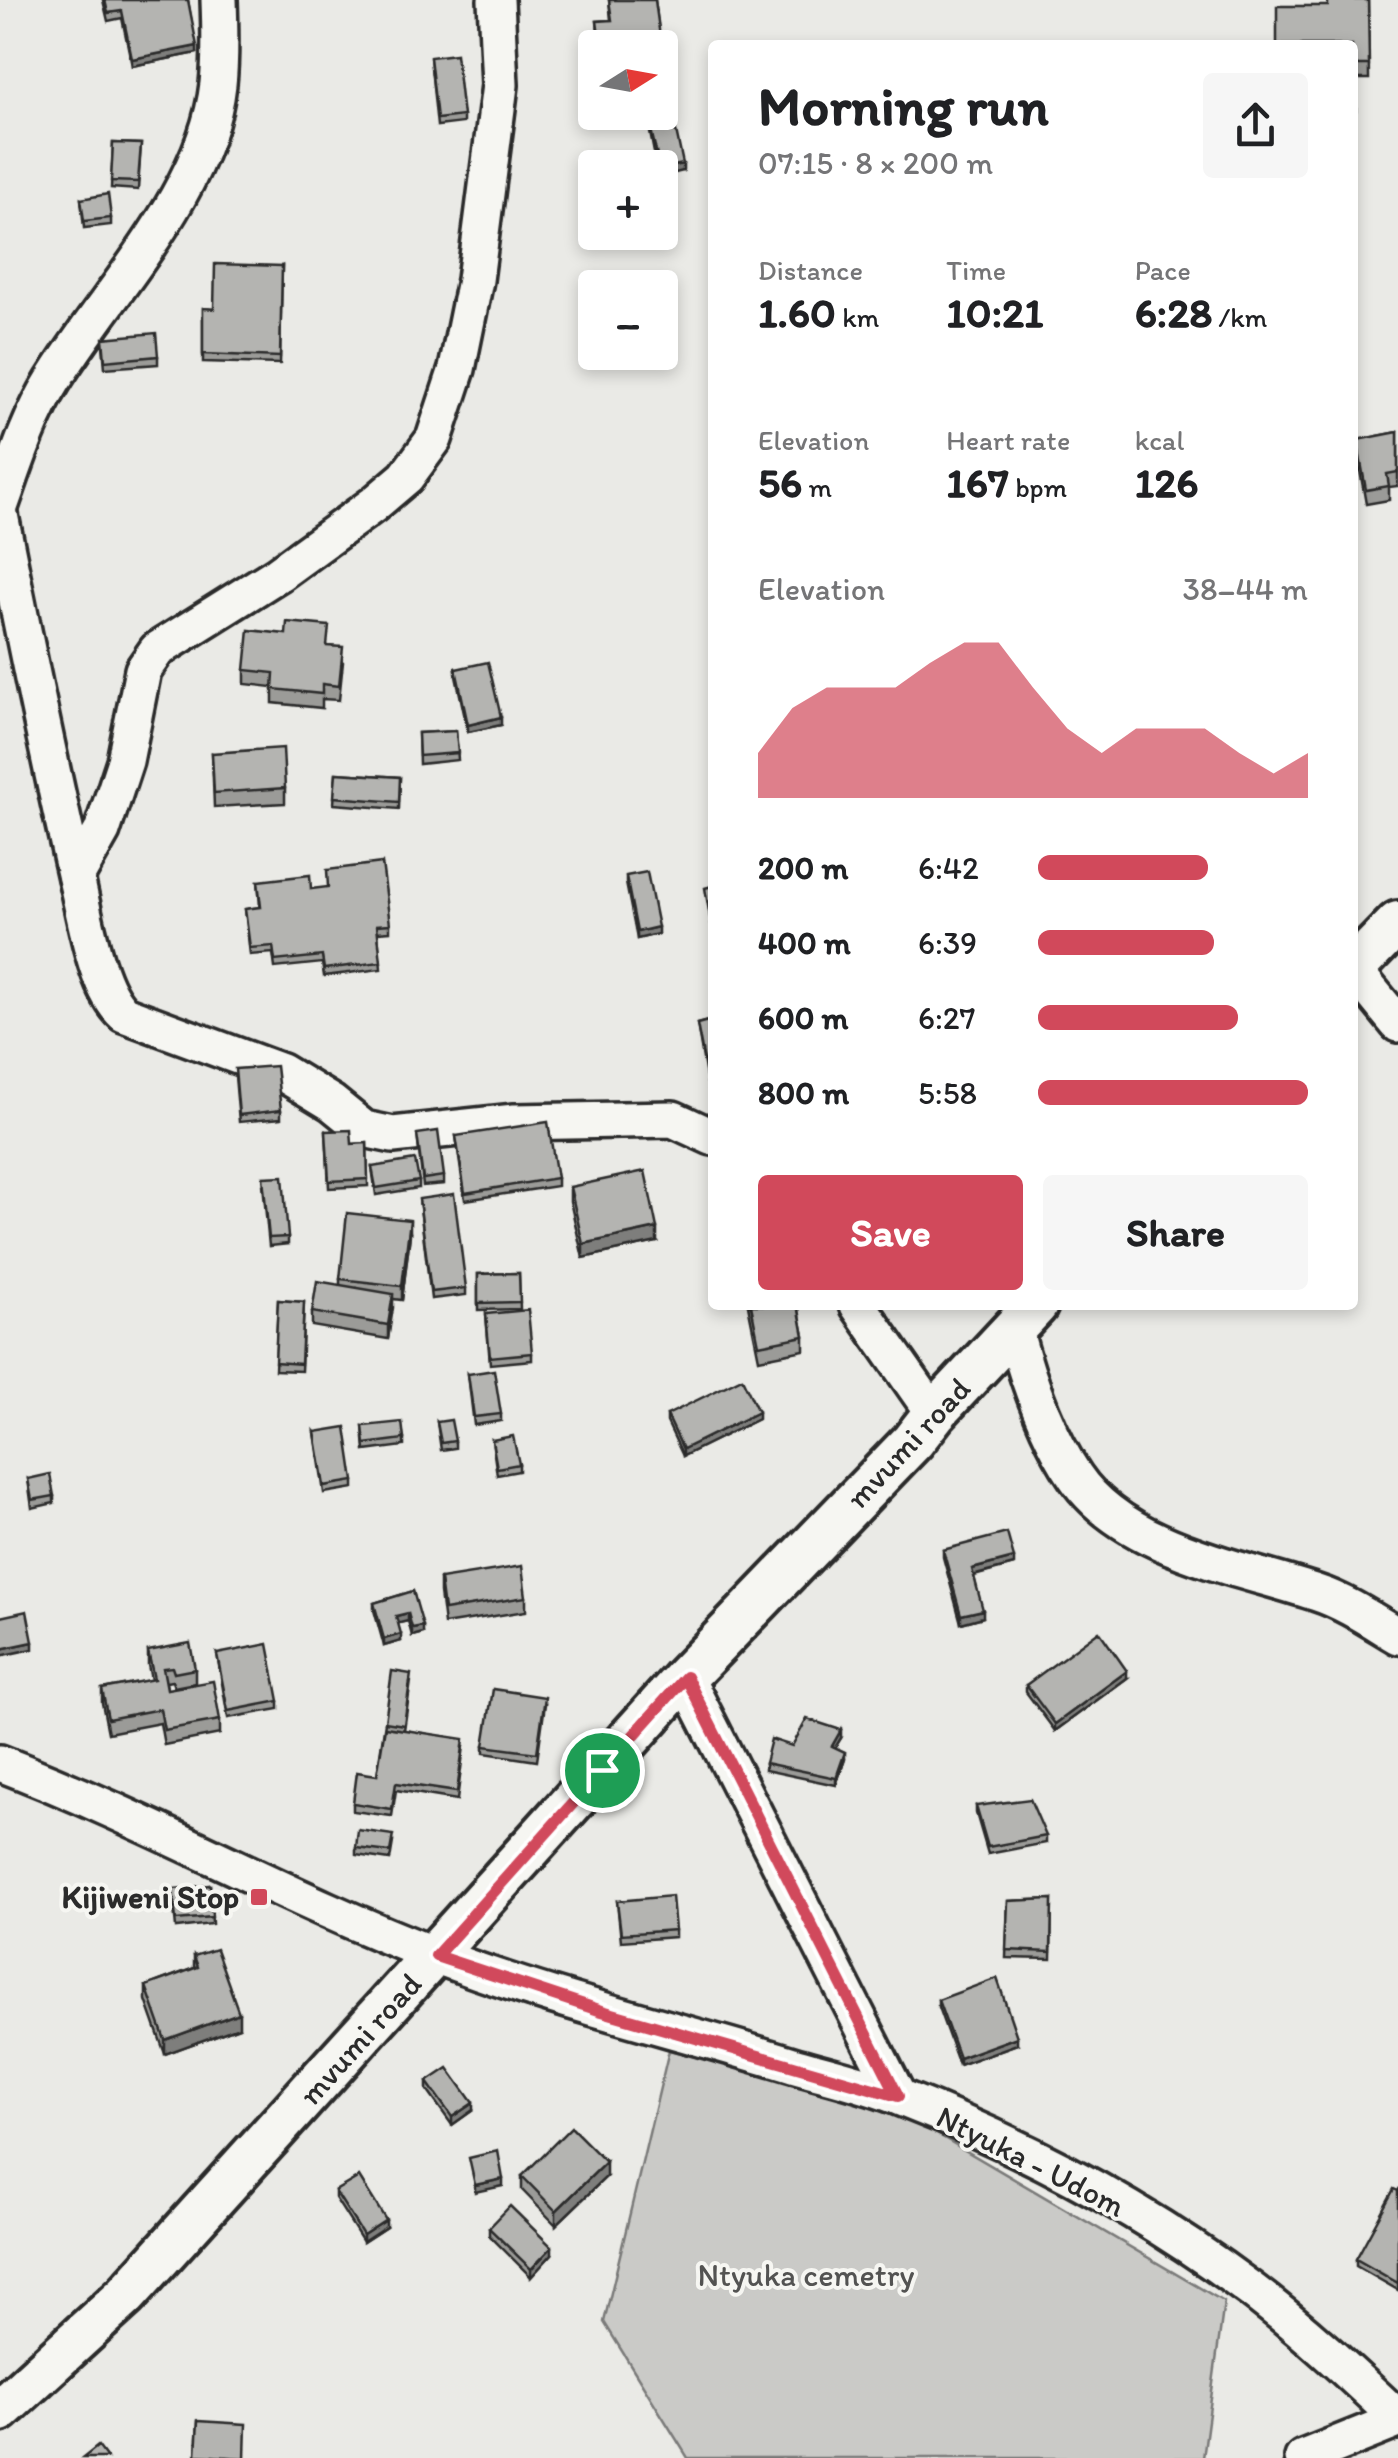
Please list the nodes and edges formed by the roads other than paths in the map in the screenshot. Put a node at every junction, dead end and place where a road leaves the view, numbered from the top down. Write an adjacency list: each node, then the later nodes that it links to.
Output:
1 (219, 0): 3 (street)
2 (496, 0): 5 (street)
3 (0, 507)
4 (0, 516): 5 (street)
5 (76, 877): 10 (street)
6 (1398, 923): 7 (street)
7 (1358, 965)
8 (1358, 976): 9 (street)
9 (1398, 1024)
10 (708, 1135)
11 (861, 1310): 13 (street)
12 (1025, 1316): 13 (street, mvumi road); 14 (street)
13 (934, 1414): 15 (street, mvumi road)
14 (1398, 1636)
15 (686, 1677): 17 (street, mvumi road); 18 (street)
16 (0, 1763): 17 (street, Ntyuka - Udom)
17 (436, 1956): 18 (street, Ntyuka - Udom); 19 (street, mvumi road)
18 (898, 2096): 20 (street, Ntyuka - Udom)
19 (0, 2410)
20 (1398, 2419): 21 (street)
21 (1303, 2458)

